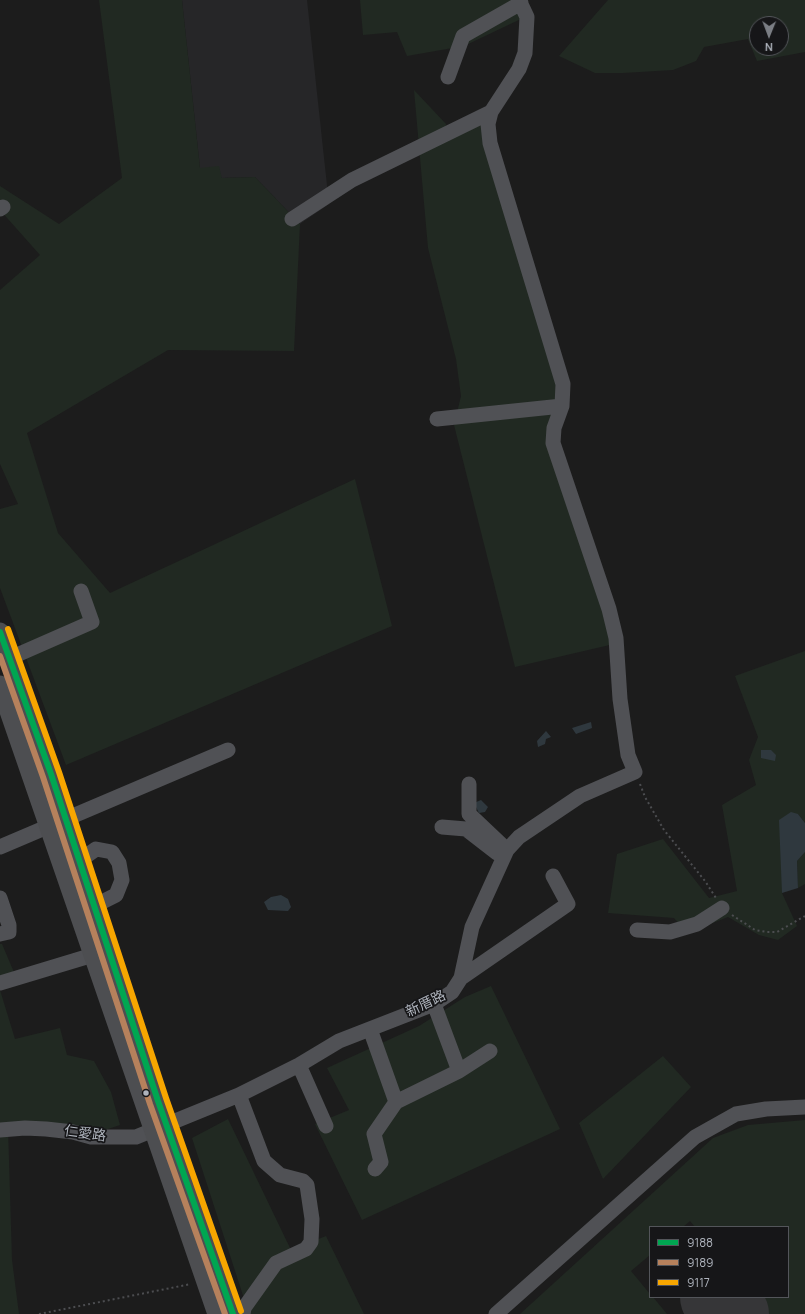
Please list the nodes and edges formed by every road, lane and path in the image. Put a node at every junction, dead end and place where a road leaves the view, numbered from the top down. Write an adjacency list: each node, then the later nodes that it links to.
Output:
1 (520, 2): 2 (street); 3 (street)
2 (448, 77)
3 (491, 112): 4 (street); 5 (street)
4 (292, 219)
5 (562, 406): 6 (street); 12 (street)
6 (437, 419)
7 (81, 591): 9 (street)
8 (0, 632): 9 (main road)
9 (10, 658): 14 (main road)
10 (0, 685): 14 (main road)
11 (228, 750): 14 (street)
12 (635, 772): 17 (street, 新厝路); 22 (path)
13 (469, 784): 17 (street)
14 (57, 824): 16 (street); 18 (main road); 26 (main road)
15 (442, 827): 17 (street)
16 (0, 847)
17 (505, 854): 27 (street, 新厝路)
18 (79, 861): 21 (main road); 21 (street)
19 (553, 876): 27 (street)
20 (0, 898): 25 (street)
21 (94, 906): 38 (main road)
22 (722, 908): 23 (path); 24 (street)
23 (805, 916)
24 (637, 930)
25 (0, 934)
26 (93, 955): 28 (street); 38 (main road)
27 (462, 978): 29 (street, 新厝路)
28 (0, 983)
29 (434, 1004): 30 (street, 新厝路); 33 (street)
30 (370, 1028): 32 (street, 新厝路); 35 (street)
31 (490, 1051): 33 (street)
32 (299, 1065): 34 (street, 新厝路); 37 (street)
33 (459, 1071): 35 (street)
34 (239, 1095): 38 (street, 新厝路); 45 (street)
35 (396, 1102): 40 (street)
36 (805, 1107): 46 (street)
37 (326, 1126)
38 (161, 1127): 39 (street, 仁愛路); 41 (main road); 44 (main road)
39 (0, 1130)
40 (375, 1169)
41 (206, 1282): 42 (path); 43 (main road)
42 (39, 1314)
43 (217, 1314)
44 (233, 1314)
45 (243, 1314)
46 (496, 1314)

